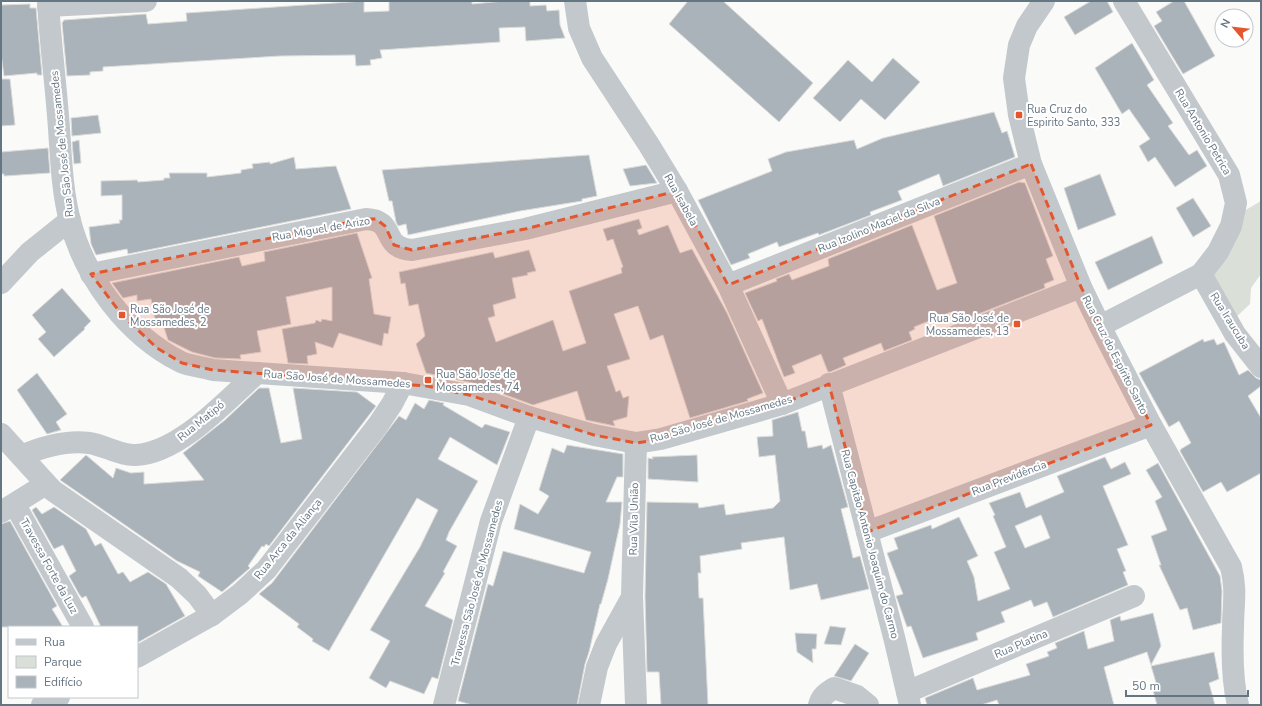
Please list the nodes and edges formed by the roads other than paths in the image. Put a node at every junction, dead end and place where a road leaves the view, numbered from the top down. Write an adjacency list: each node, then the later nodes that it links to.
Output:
1 (146, 1): 5 (street)
2 (575, 1): 7 (street, Rua Isabela)
3 (1044, 1): 6 (street, Rua Cruz do Espírito Santo)
4 (1124, 1): 10 (street, Rua Antonio Petrica)
5 (48, 4): 8 (street, Rua São José de Mossamedes)
6 (1031, 164): 12 (street, Rua Izolino Maciel da Silva); 13 (street, Rua Cruz do Espírito Santo)
7 (677, 191): 9 (street, Rua Miguel de Arizo); 12 (street, Rua Isabela)
8 (70, 220): 9 (street, Rua São José de Mossamedes); 11 (street)
9 (91, 274): 16 (street, Rua São José de Mossamedes)
10 (1201, 274): 14 (street, Rua Antonio Petrica); 15 (street, Rua Iraucuba)
11 (1, 283)
12 (728, 285): 19 (street, Rua Isabela)
13 (1081, 287): 14 (street, Rua Cruz do Espírito Santo); 18 (street, Rua São José de Mossamedes)
14 (1100, 326): 21 (street, Rua Cruz do Espírito Santo)
15 (1261, 367)
16 (257, 373): 17 (street, Rua São José de Mossamedes); 24 (street, Rua Matipó)
17 (403, 382): 20 (street, Rua São José de Mossamedes); 30 (street, Rua Arca da Aliança)
18 (829, 384): 19 (street, Rua São José de Mossamedes); 27 (street, Rua Capitão Antonio Joaquim do Carmo)
19 (782, 404): 23 (street, Rua São José de Mossamedes)
20 (529, 417): 23 (street, Rua São José de Mossamedes); 36 (street, Travessa São José de Mossamedes)
21 (1151, 425): 27 (street, Rua Previdência); 41 (street, Rua Cruz do Espírito Santo)
22 (1, 434): 24 (street)
23 (636, 443): 28 (street, Rua Vila União)
24 (21, 456): 25 (street)
25 (46, 484): 26 (street); 30 (street)
26 (8, 509): 31 (street, Travessa Forte da Luz)
27 (867, 532): 34 (street, Rua Capitão Antonio Joaquim do Carmo)
28 (632, 596): 37 (street, Rua Vila União); 38 (street, Rua Vila União)
29 (1134, 596): 34 (street, Rua Platina)
30 (212, 615): 32 (street, Rua Arca da Aliança)
31 (82, 626)
32 (138, 656)
33 (57, 698): 35 (street)
34 (909, 698)
35 (42, 705)
36 (444, 705)
37 (589, 705)
38 (636, 705)
39 (819, 705): 40 (street)
40 (868, 705)
41 (1238, 705)

